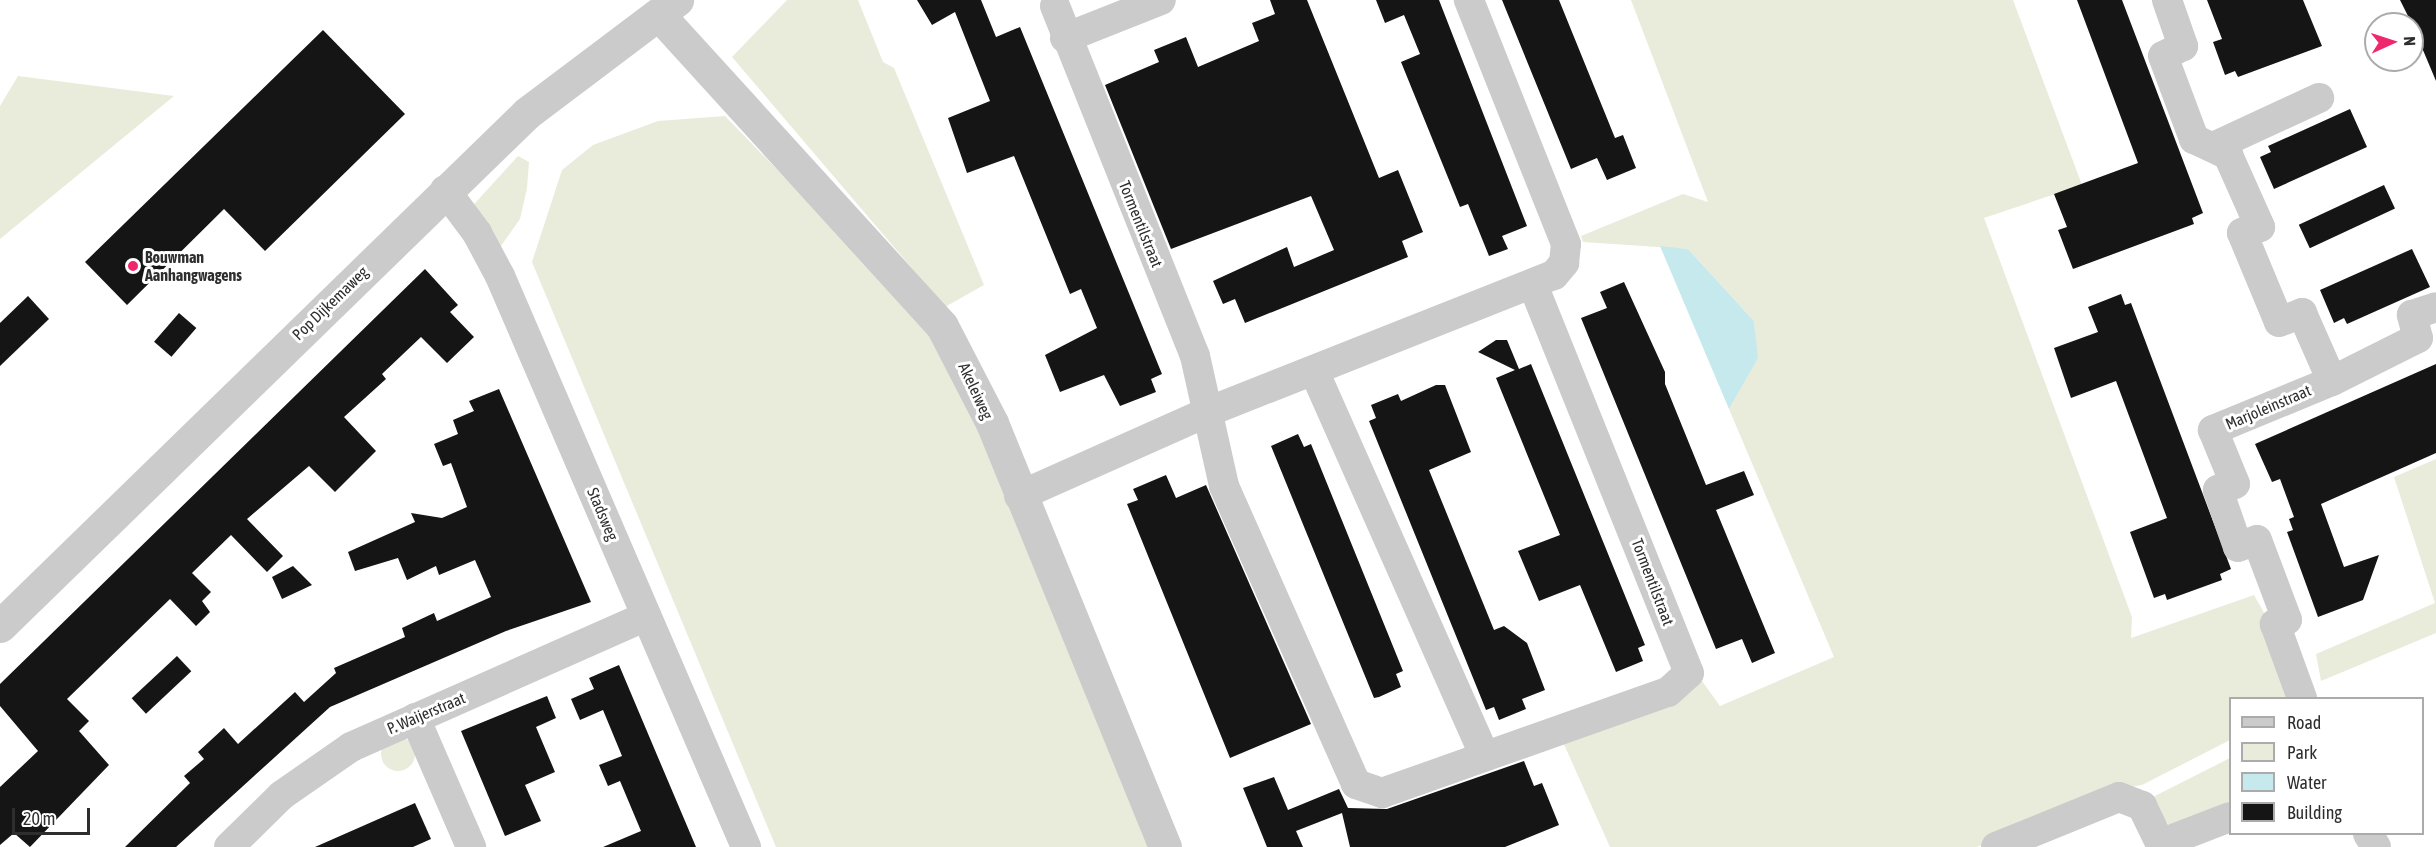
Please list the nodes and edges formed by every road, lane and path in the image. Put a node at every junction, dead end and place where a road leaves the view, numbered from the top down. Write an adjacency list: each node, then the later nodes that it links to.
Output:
1 (1161, 0): 6 (street)
2 (1469, 0): 10 (street)
3 (2166, 0): 8 (street, Marjoleinstraat)
4 (1054, 6): 6 (street, Tormentilstraat)
5 (668, 8): 9 (street, Pop Dijkemaweg); 15 (street, Akeleiweg)
6 (1065, 38): 14 (street, Tormentilstraat)
7 (2319, 98): 8 (street)
8 (2213, 147): 13 (street, Marjoleinstraat)
9 (445, 190): 16 (street, Stadsweg); 17 (street, Pop Dijkemaweg)
10 (1533, 285): 12 (street); 20 (street, Tormentilstraat)
11 (2436, 307): 13 (street, Marjoleinstraat)
12 (1315, 373): 14 (street); 20 (street)
13 (2332, 381): 18 (street, Marjoleinstraat)
14 (1210, 411): 15 (street); 20 (street, Tormentilstraat)
15 (1019, 496): 26 (street, Akeleiweg)
16 (646, 616): 19 (street, P. Waijerstraat); 25 (street, Stadsweg)
17 (0, 626)
18 (2301, 697)
19 (415, 718): 23 (street, P. Waijerstraat); 24 (street)
20 (1485, 756)
21 (2229, 818): 22 (street)
22 (2161, 845): 27 (street)
23 (229, 847)
24 (471, 847)
25 (746, 847)
26 (1165, 847)
27 (1996, 847)

